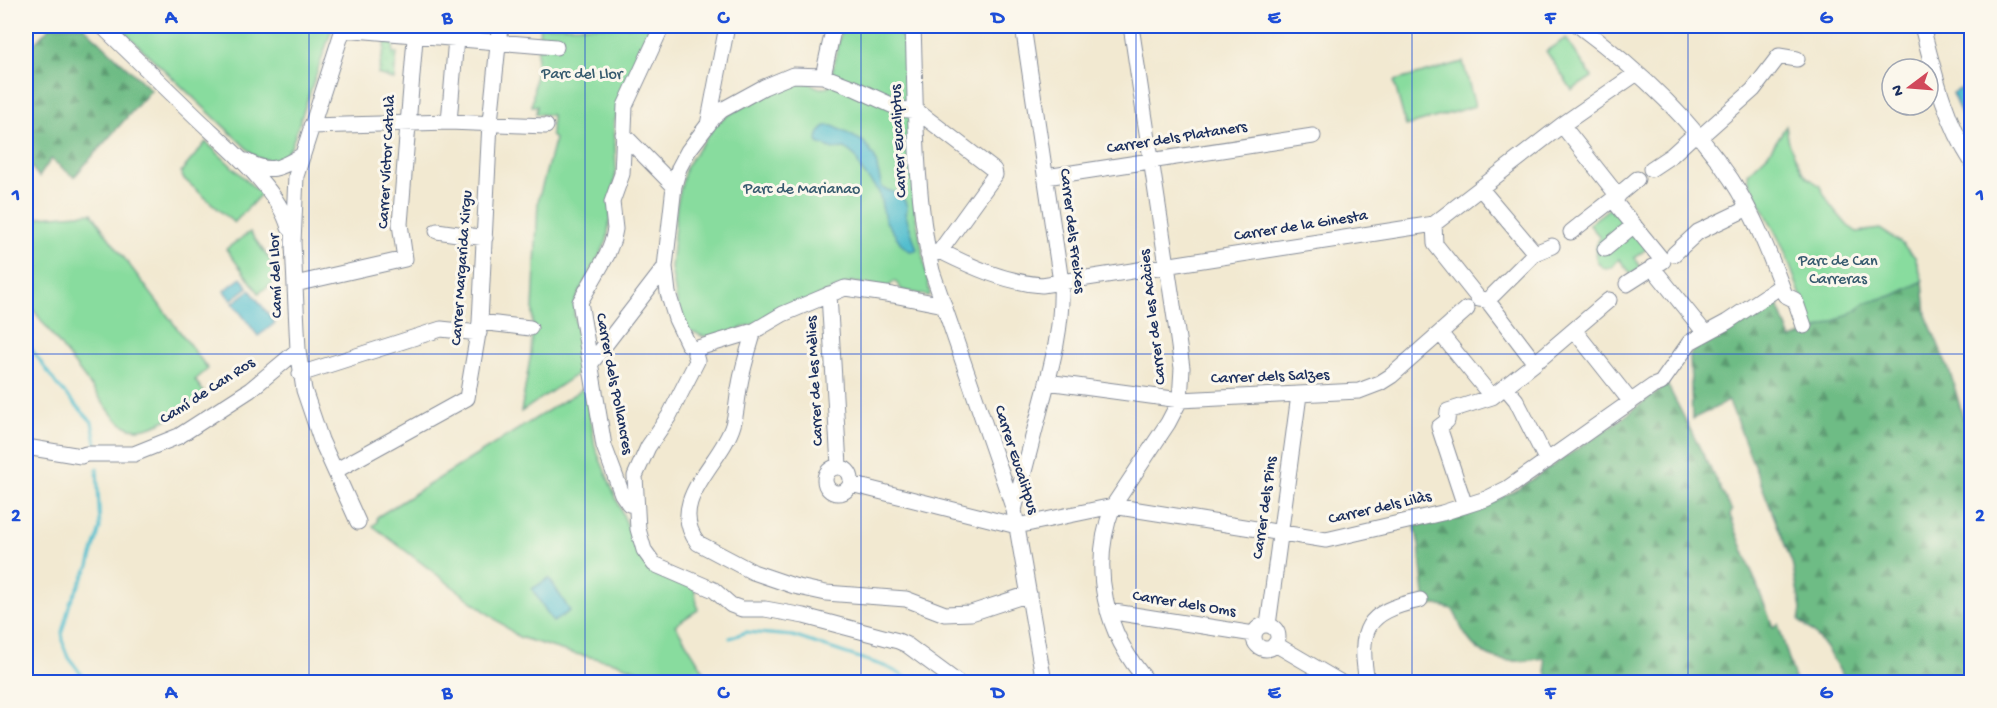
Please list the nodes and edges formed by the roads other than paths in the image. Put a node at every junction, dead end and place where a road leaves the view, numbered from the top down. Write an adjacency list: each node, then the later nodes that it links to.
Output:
1 (102, 26): 30 (street)
2 (500, 26): 14 (street, Carrer Margarida Xirgu)
3 (662, 26): 27 (street, Carrer dels Pollancres)
4 (727, 26): 23 (street)
5 (834, 26): 18 (street)
6 (913, 26): 19 (street, Carrer Eucaliptus)
7 (1023, 26): 35 (street, Carrer dels Freixes)
8 (1131, 26): 32 (street, Carrer de les Acàcies)
9 (1580, 26): 17 (street)
10 (1922, 26): 33 (street)
11 (344, 27): 12 (street); 25 (street, Camí del Llor)
12 (416, 30): 13 (street); 22 (street, Carrer Víctor Català)
13 (456, 32): 14 (street); 20 (street)
14 (498, 42): 15 (street); 21 (street, Carrer Margarida Xirgu)
15 (556, 47)
16 (1797, 59): 28 (street)
17 (1637, 72): 24 (street, Carrer de la Ginesta); 28 (street)
18 (823, 76): 19 (street); 23 (street)
19 (917, 111): 49 (street, Carrer Eucaliptus); 49 (street)
20 (449, 122): 21 (street); 22 (street)
21 (490, 122): 26 (street); 45 (street, Carrer Margarida Xirgu)
22 (407, 123): 25 (street); 55 (street, Carrer Víctor Català)
23 (708, 125): 37 (street)
24 (1562, 125): 38 (street, Carrer de la Ginesta); 39 (street)
25 (311, 126): 31 (street, Camí del Llor)
26 (546, 126)
27 (623, 134): 37 (street); 73 (street, Carrer dels Pollancres)
28 (1697, 135): 34 (street); 40 (street)
29 (1313, 136): 32 (street, Carrer dels Plataners)
30 (236, 155): 31 (street); 46 (street)
31 (301, 156): 46 (street, Camí del Llor)
32 (1152, 161): 35 (street, Carrer dels Plataners); 52 (street, Carrer de les Acàcies)
33 (1971, 162)
34 (1651, 169)
35 (1046, 177): 54 (street, Carrer dels Freixes)
36 (1637, 178): 39 (street)
37 (674, 186): 53 (street)
38 (1481, 189): 41 (street, Carrer de la Ginesta); 50 (street)
39 (1616, 198): 42 (street); 44 (street)
40 (1748, 208): 51 (street); 57 (street)
41 (1434, 224): 52 (street, Carrer de la Ginesta); 72 (street)
42 (1634, 225): 48 (street); 51 (street)
43 (437, 231): 45 (street)
44 (1571, 232)
45 (485, 238): 64 (street, Carrer Margarida Xirgu)
46 (293, 243): 55 (street, Camí del Llor)
47 (1552, 246): 50 (street)
48 (1605, 249)
49 (934, 253): 54 (street, Carrer de la Ginesta); 61 (street, Carrer Eucalitpus)
50 (1535, 253): 59 (street)
51 (1663, 261): 56 (street); 69 (street)
52 (1167, 266): 54 (street, Carrer de la Ginesta); 79 (street, Carrer de les Acàcies)
53 (665, 267): 70 (street); 73 (street)
54 (1061, 282): 75 (street, Carrer dels Freixes)
55 (295, 284): 71 (street, Camí del Llor)
56 (1628, 284)
57 (1781, 286): 63 (street); 69 (street, Carrer dels Lilàs)
58 (829, 294): 61 (street); 67 (street); 83 (street, Carrer de les Mèlies)
59 (1493, 295)
60 (1609, 300): 66 (street)
61 (944, 305): 89 (street, Carrer Eucalitpus)
62 (1467, 309): 68 (street, Carrer dels Salzes)
63 (1804, 326)
64 (480, 327): 65 (street); 74 (street); 84 (street, Carrer Margarida Xirgu)
65 (530, 328)
66 (1574, 330): 72 (street); 80 (street)
67 (754, 331): 70 (street); 93 (street)
68 (1440, 333): 77 (street, Carrer dels Salzes); 78 (street)
69 (1705, 333): 80 (street, Carrer dels Lilàs)
70 (694, 349): 86 (street)
71 (297, 350): 74 (street, Camí del Llor); 81 (street, Camí de Can Ros)
72 (1538, 361): 76 (street)
73 (592, 362): 86 (street, Carrer dels Pollancres)
74 (300, 374): 84 (street, Camí del Llor)
75 (1047, 382): 79 (street, Carrer dels Salzes); 89 (street, Carrer dels Freixes)
76 (1506, 388): 78 (street); 82 (street)
77 (1299, 395): 79 (street, Carrer dels Salzes); 92 (street, Carrer dels Pins)
78 (1492, 397): 88 (street)
79 (1180, 400): 87 (street, Carrer de les Acàcies)
80 (1631, 402): 82 (street, Carrer dels Lilàs)
81 (26, 447)
82 (1547, 461): 88 (street, Carrer dels Lilàs)
83 (839, 466): 85 (street); 85 (street)
84 (335, 471): 90 (street, Camí del Llor)
85 (851, 484): 91 (street, Carrer dels Lilàs)
86 (636, 505): 99 (street)
87 (1113, 506): 91 (street, Carrer dels Lilàs); 92 (street, Carrer dels Lilàs); 95 (street, Carrer de les Acàcies)
88 (1465, 506): 92 (street, Carrer dels Lilàs)
89 (1014, 510): 91 (street, Carrer Eucalitpus)
90 (358, 522)
91 (1017, 526): 93 (street, Carrer Eucalitpus)
92 (1280, 534): 96 (street, Carrer dels Pins)
93 (1029, 594): 100 (street, Carrer Eucalitpus)
94 (1420, 600): 103 (street)
95 (1108, 611): 97 (street, Carrer dels Oms); 101 (street, Carrer de les Acàcies)
96 (1268, 625): 97 (street); 98 (street)
97 (1254, 634): 98 (street)
98 (1275, 644): 102 (street)
99 (957, 682)
100 (1044, 682)
101 (1148, 682)
102 (1340, 682)
103 (1367, 682)

